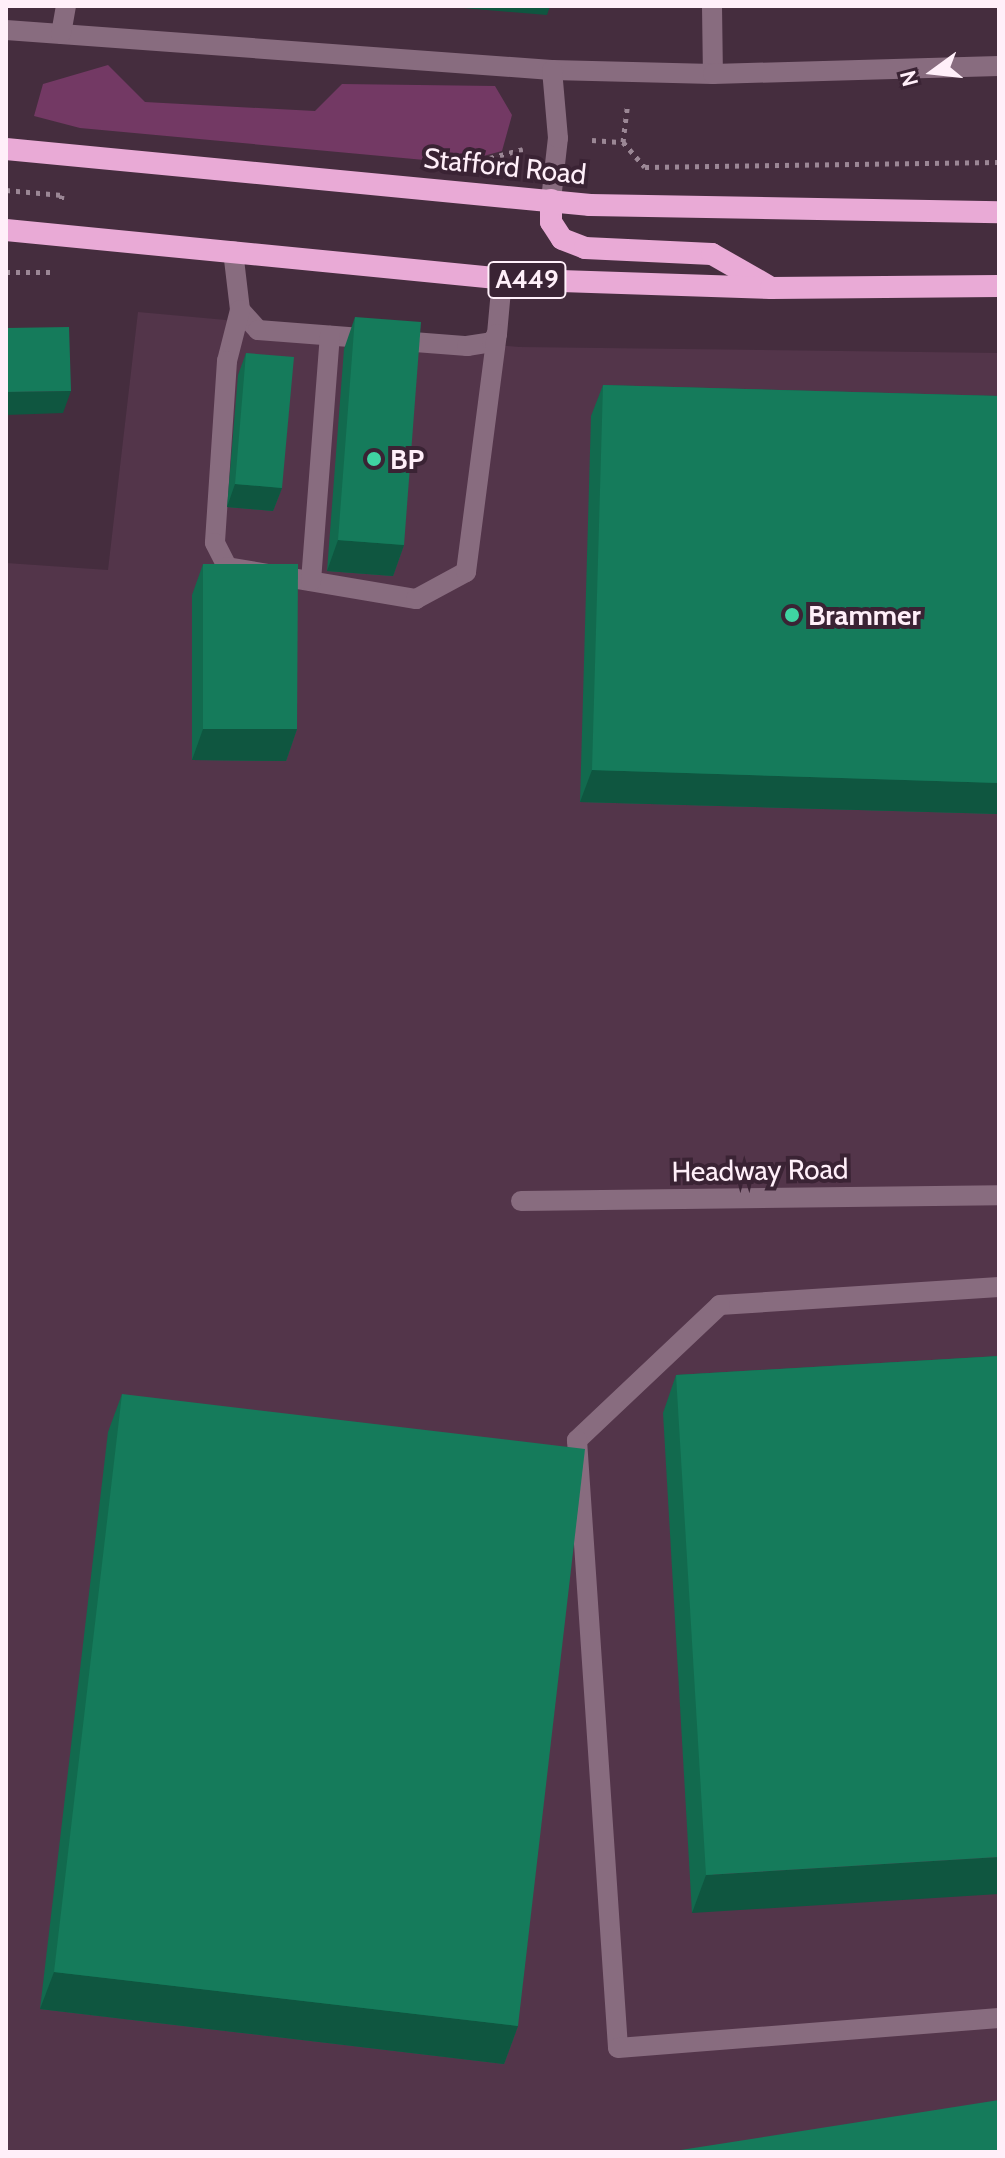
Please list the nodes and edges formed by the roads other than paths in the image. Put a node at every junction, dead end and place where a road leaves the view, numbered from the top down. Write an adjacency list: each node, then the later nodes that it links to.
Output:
1 (66, 6): 4 (street)
2 (712, 6): 7 (street)
3 (6, 30): 4 (street)
4 (61, 34): 6 (street)
5 (999, 66): 7 (street)
6 (552, 70): 7 (street); 9 (street)
7 (713, 74)
8 (6, 149): 9 (highway, Stafford Road)
9 (551, 200): 10 (highway, Stafford Road); 15 (highway)
10 (999, 212)
11 (6, 230): 12 (highway, A449)
12 (233, 251): 13 (highway, A449); 16 (street)
13 (502, 279): 15 (highway, A449); 17 (street)
14 (999, 286): 15 (highway, A449)
15 (771, 288)
16 (240, 310): 18 (street); 19 (street)
17 (497, 334): 18 (street); 19 (street)
18 (330, 336): 19 (street)
19 (311, 581)
20 (999, 1195): 21 (street, Headway Road)
21 (521, 1201)
22 (999, 1287): 23 (street)
23 (999, 2018)

